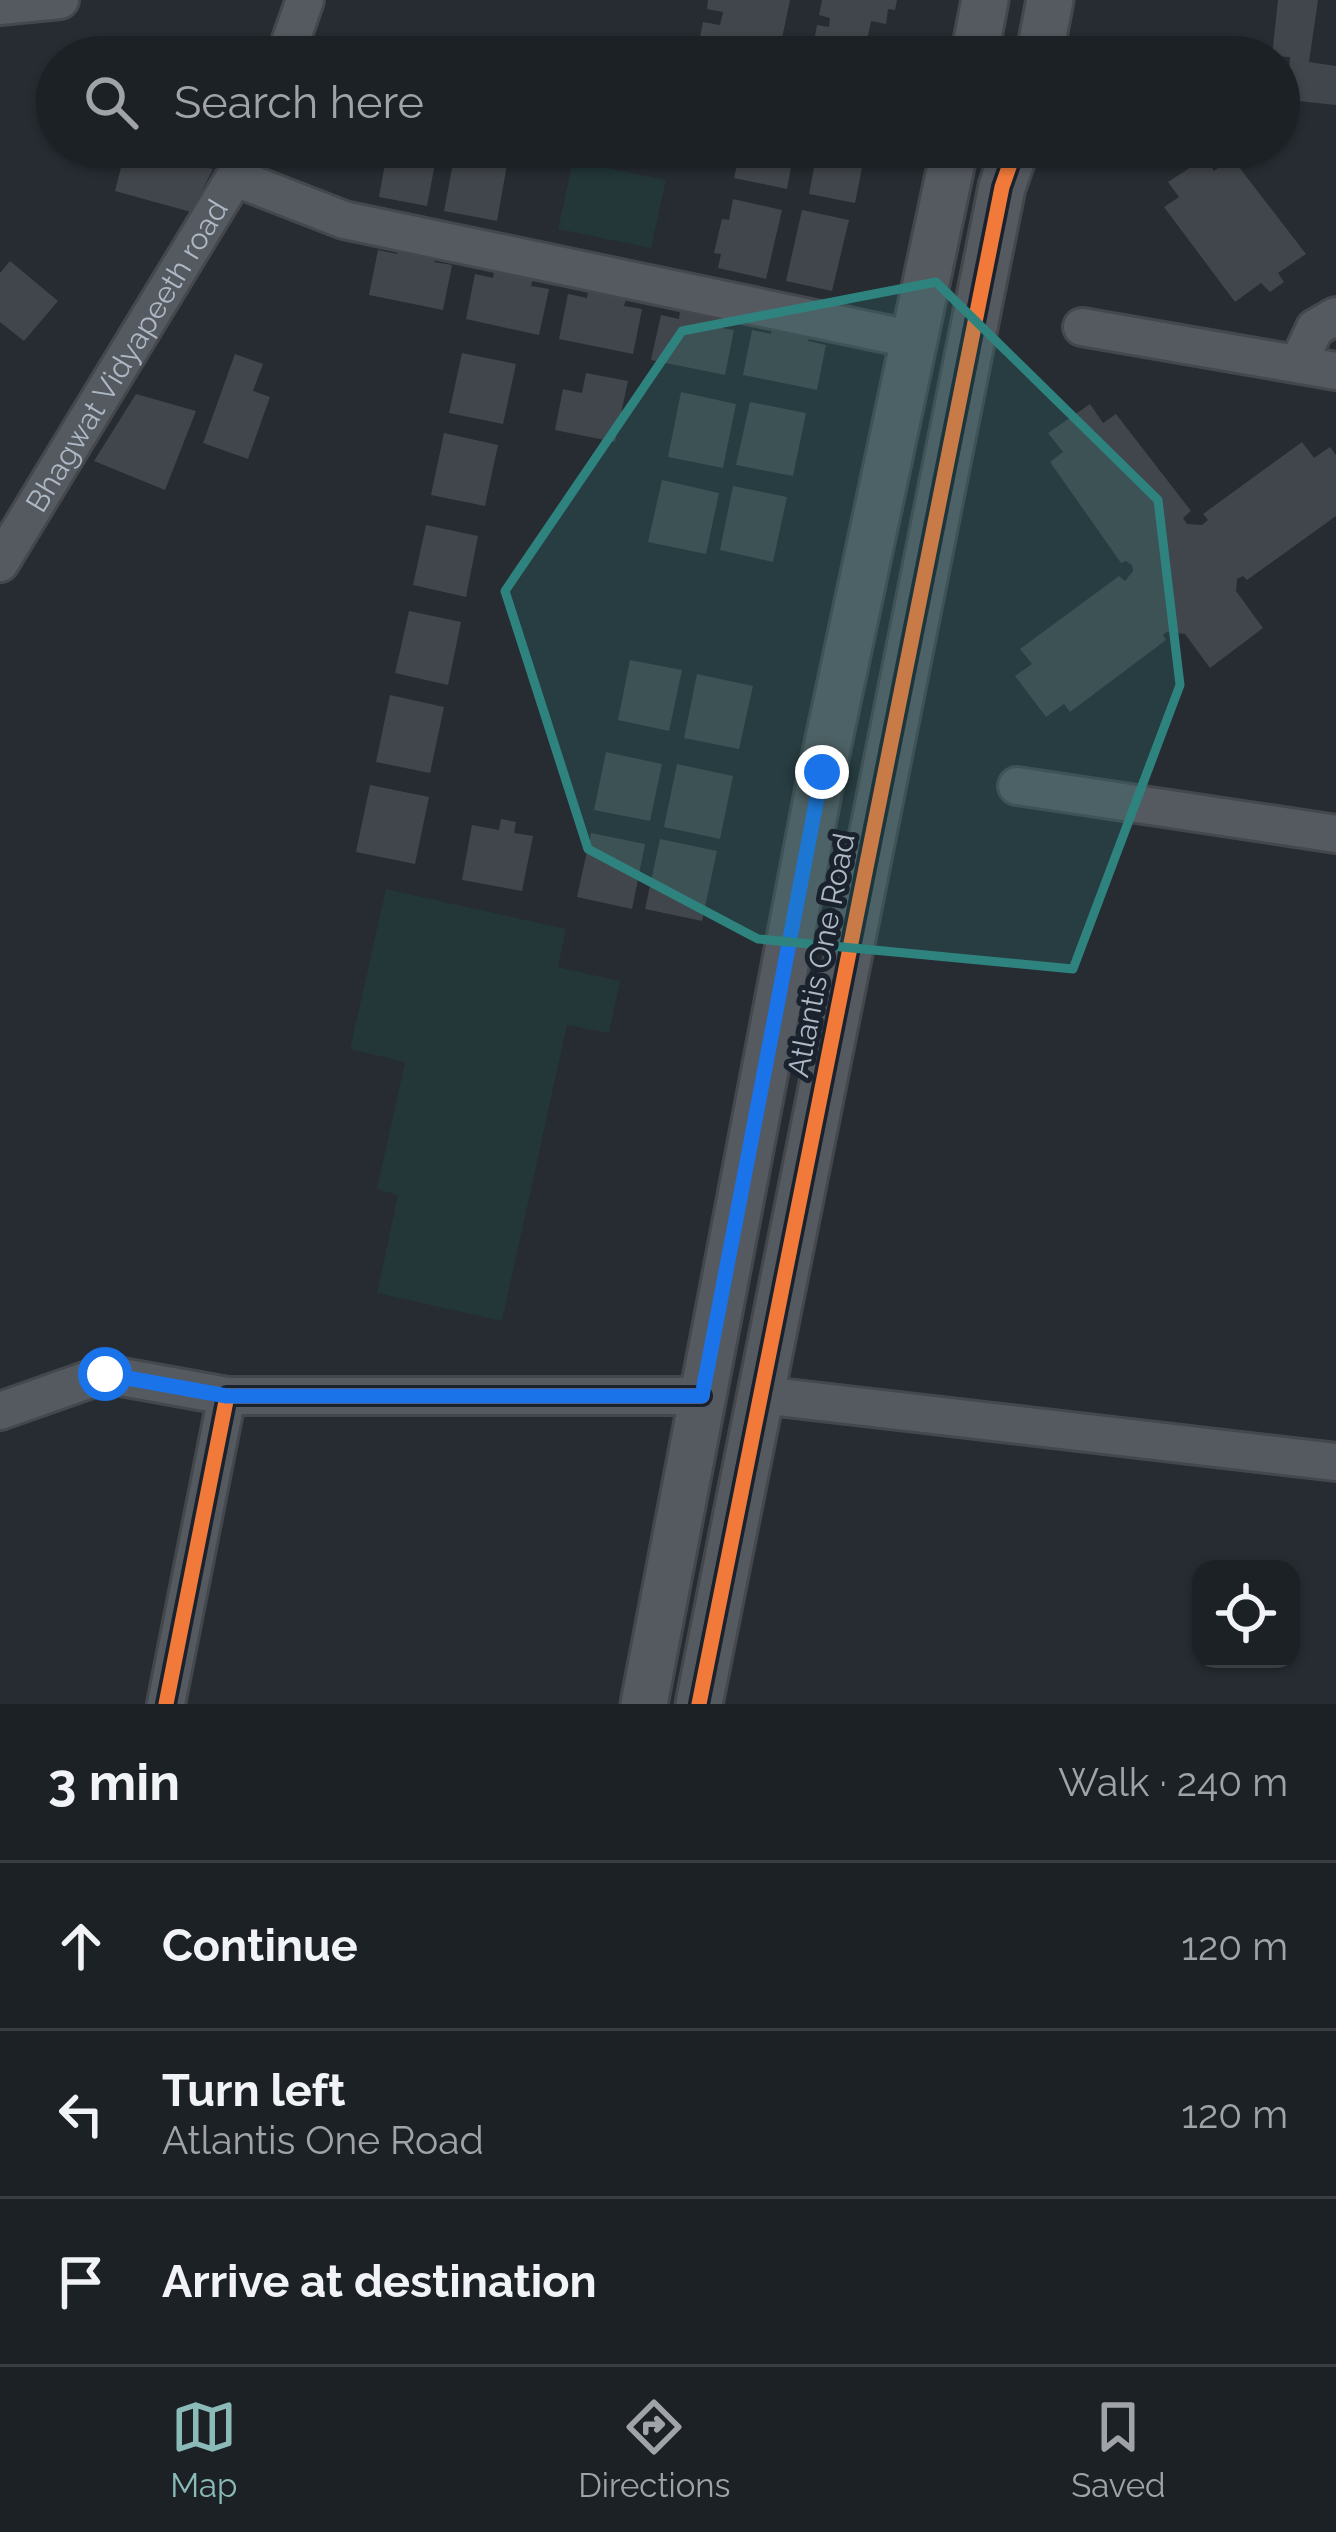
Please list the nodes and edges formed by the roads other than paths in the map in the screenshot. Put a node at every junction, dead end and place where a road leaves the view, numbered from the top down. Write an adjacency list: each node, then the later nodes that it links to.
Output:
1 (60, 0): 5 (street)
2 (305, 0): 6 (street)
3 (986, 0): 7 (street)
4 (1050, 0): 8 (street)
5 (0, 6)
6 (292, 36)
7 (978, 36)
8 (1043, 36)
9 (241, 168): 18 (street, Bhagwat Vidyapeeth road)
10 (255, 168): 15 (street)
11 (951, 168): 15 (street, Atlantis One Road)
12 (1009, 168): 21 (street, Atlantis One Road)
13 (1336, 316): 16 (street)
14 (1082, 327): 16 (street)
15 (915, 340): 23 (street, Atlantis One Road)
16 (1298, 364): 17 (street)
17 (1336, 370)
18 (0, 563)
19 (1017, 786): 20 (street)
20 (1336, 834)
21 (760, 1395): 25 (street); 28 (street, Atlantis One Road)
22 (227, 1396): 23 (street); 24 (street); 26 (street)
23 (702, 1396): 27 (street, Atlantis One Road)
24 (0, 1412)
25 (1336, 1462)
26 (166, 1704)
27 (644, 1704)
28 (699, 1704)

